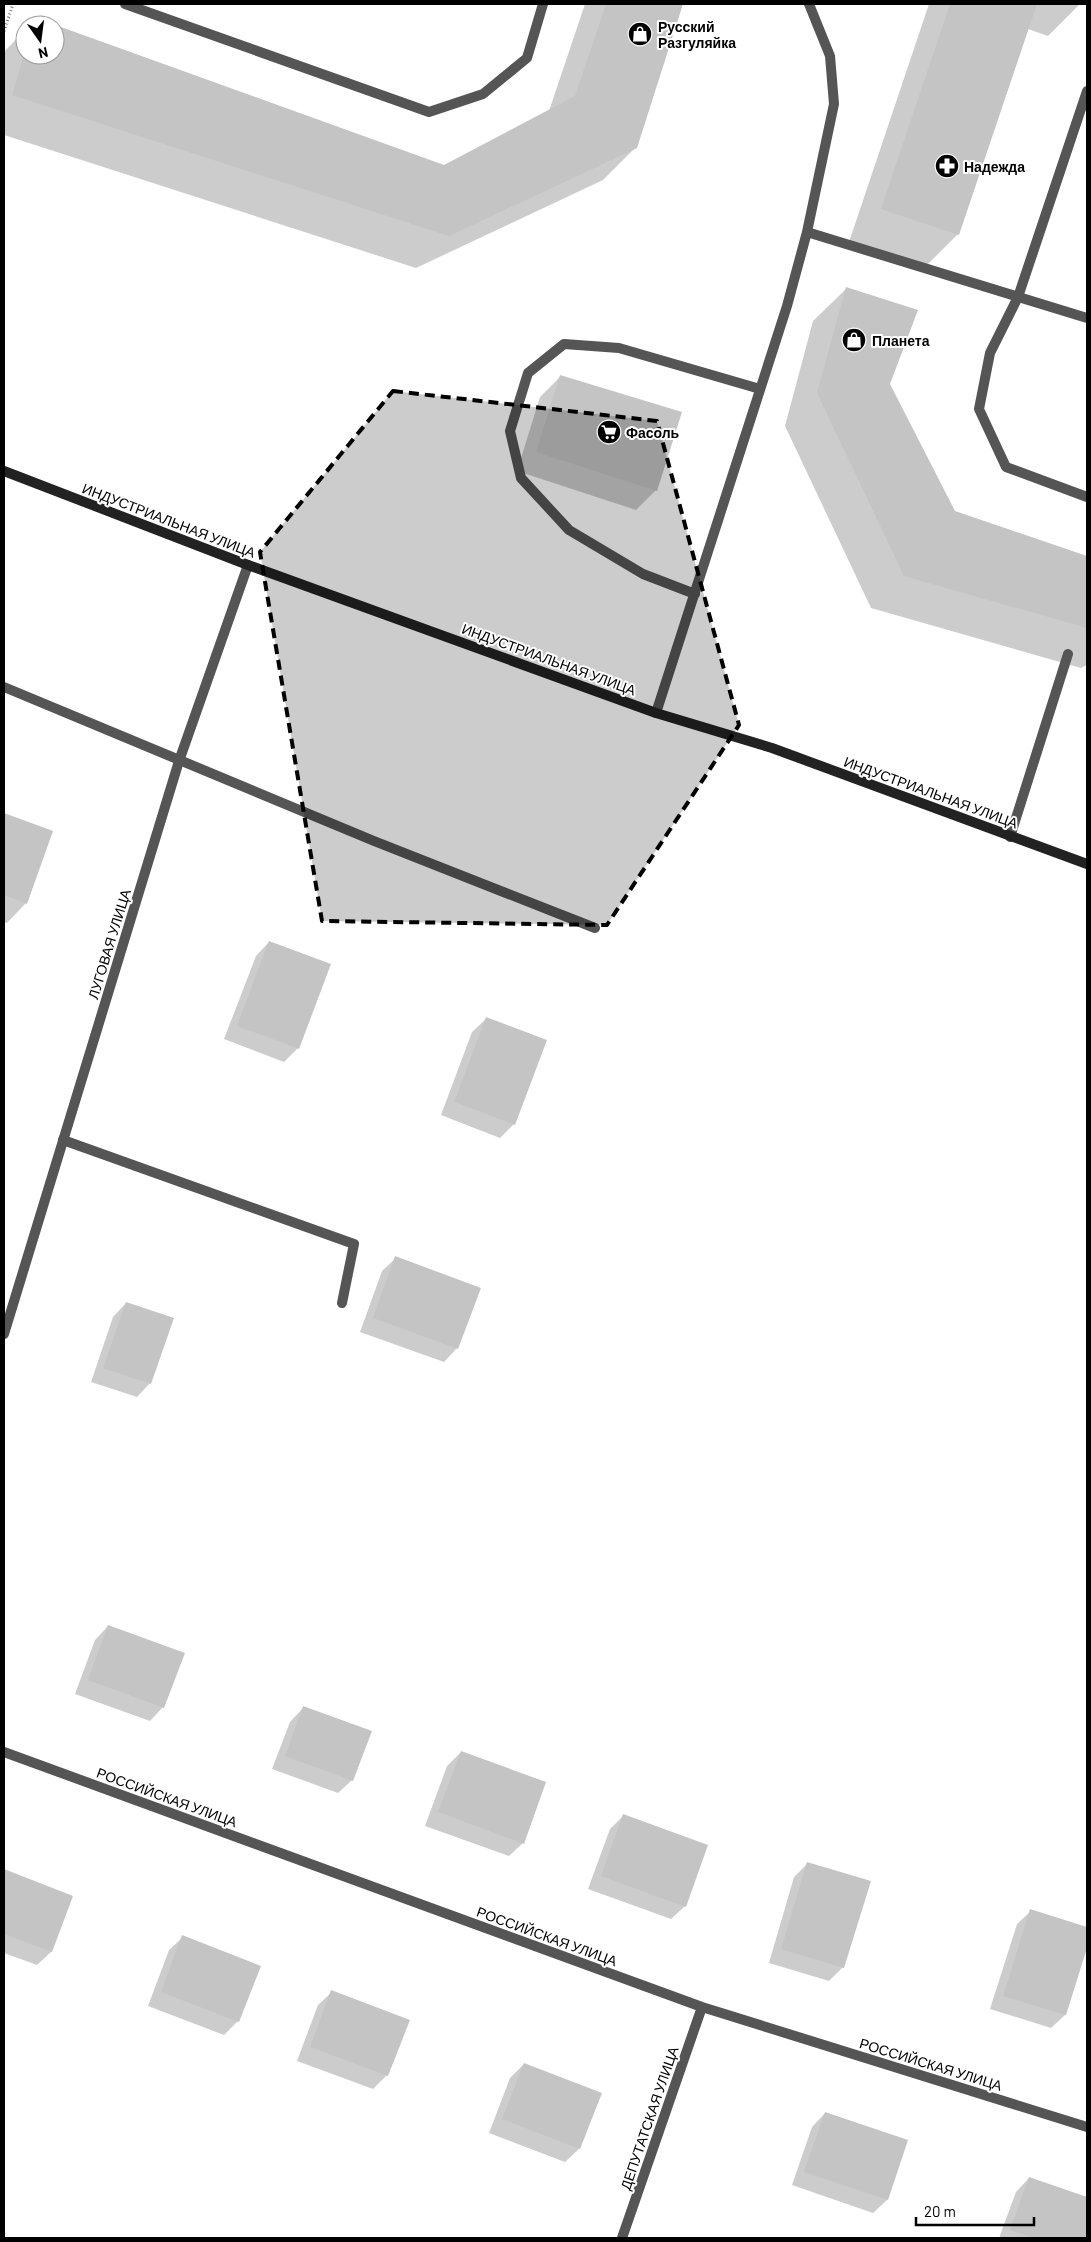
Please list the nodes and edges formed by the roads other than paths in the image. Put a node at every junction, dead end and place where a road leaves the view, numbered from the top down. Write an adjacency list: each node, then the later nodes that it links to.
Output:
1 (125, 4): 2 (street)
2 (543, 4)
3 (809, 4): 5 (street)
4 (1087, 91): 6 (street)
5 (807, 232): 6 (street); 8 (street)
6 (1018, 297): 7 (street); 10 (street)
7 (1087, 318)
8 (760, 389): 12 (street); 12 (street)
9 (4, 471): 11 (street, ИНДУСТРИАЛЬНАЯ УЛИЦА)
10 (1087, 497)
11 (248, 565): 15 (street, ИНДУСТРИАЛЬНАЯ УЛИЦА); 16 (street, ЛУГОВАЯ УЛИЦА)
12 (695, 594): 15 (street)
13 (1068, 654): 17 (street)
14 (4, 687): 16 (street)
15 (656, 713): 17 (street, ИНДУСТРИАЛЬНАЯ УЛИЦА)
16 (179, 761): 19 (street); 20 (street, ЛУГОВАЯ УЛИЦА)
17 (1010, 836): 18 (street, ИНДУСТРИАЛЬНАЯ УЛИЦА)
18 (1087, 864)
19 (595, 928)
20 (63, 1140): 21 (street); 22 (street, ЛУГОВАЯ УЛИЦА)
21 (342, 1303)
22 (4, 1334)
23 (4, 1752): 24 (street, РОССИЙСКАЯ УЛИЦА)
24 (702, 2007): 25 (street, РОССИЙСКАЯ УЛИЦА); 26 (street, ДЕПУТАТСКАЯ УЛИЦА)
25 (1087, 2127)
26 (622, 2238)

